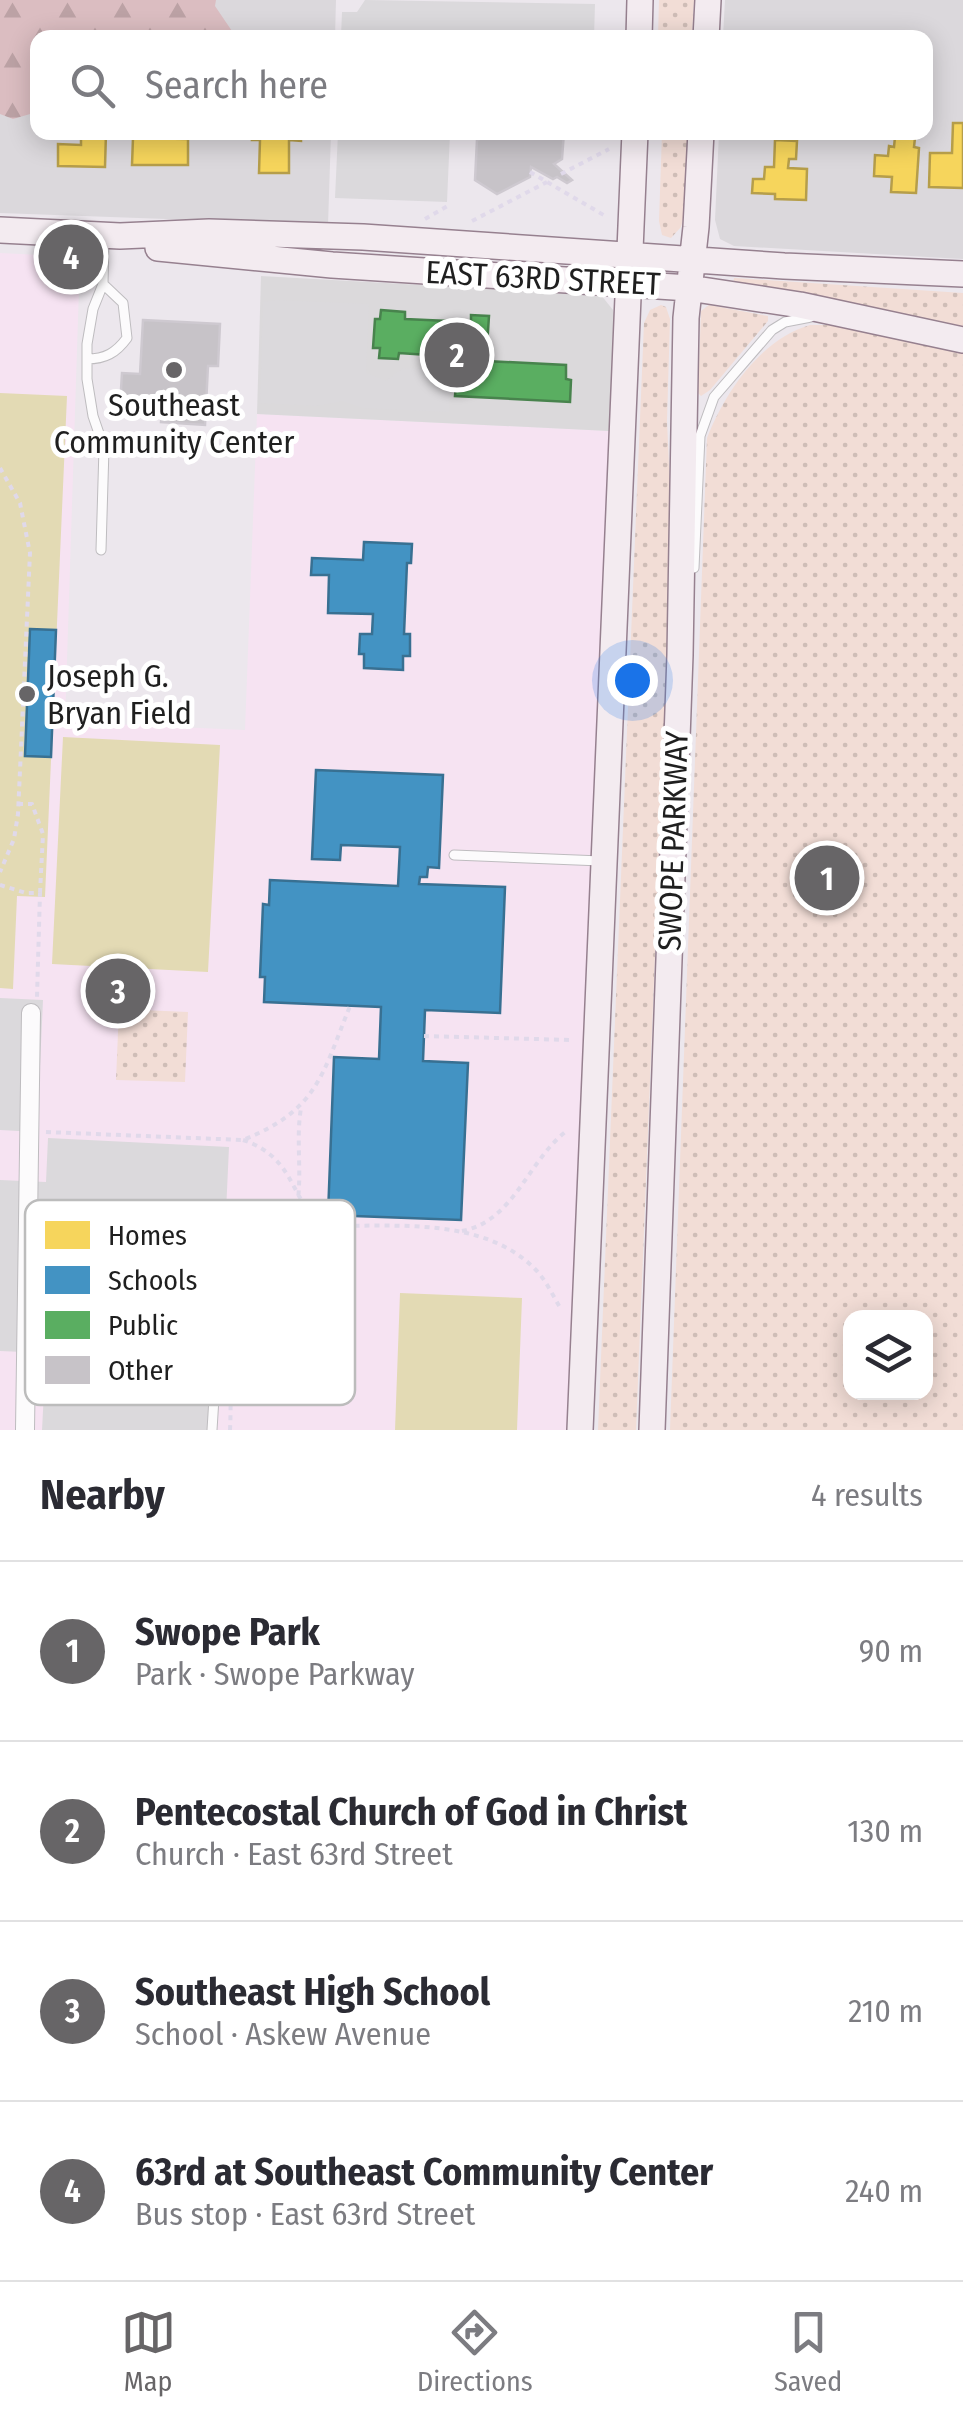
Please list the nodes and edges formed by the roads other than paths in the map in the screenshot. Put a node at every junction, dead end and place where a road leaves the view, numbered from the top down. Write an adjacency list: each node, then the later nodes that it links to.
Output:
1 (640, 0): 3 (main road)
2 (708, 0): 4 (main road)
3 (639, 30)
4 (706, 30)
5 (635, 140): 9 (main road, SWOPE PARKWAY)
6 (700, 140): 10 (main road, SWOPE PARKWAY)
7 (0, 230): 8 (main road, EAST 63RD STREET)
8 (112, 236): 9 (main road, EAST 63RD STREET); 12 (main road, EAST 63RD STREET); 13 (lane)
9 (630, 254): 10 (main road, EAST 63RD STREET); 12 (main road, SWOPE PARKWAY)
10 (692, 258): 11 (main road, EAST 63RD STREET); 14 (main road, SWOPE PARKWAY)
11 (963, 274)
12 (629, 282): 14 (main road, EAST 63RD STREET); 20 (main road, SWOPE PARKWAY)
13 (103, 284): 16 (lane); 16 (lane)
14 (689, 288): 15 (main road, EAST 63RD STREET); 18 (main road, SWOPE PARKWAY)
15 (958, 339): 18 (lane)
16 (87, 359): 17 (lane)
17 (101, 550)
18 (680, 655): 28 (main road, SWOPE PARKWAY)
19 (454, 855): 20 (lane)
20 (605, 862): 27 (main road, SWOPE PARKWAY)
21 (34, 1006): 22 (street)
22 (29, 1200)
23 (25, 1382): 25 (street)
24 (213, 1405): 26 (lane)
25 (25, 1430)
26 (212, 1430)
27 (580, 1430)
28 (652, 1430)

